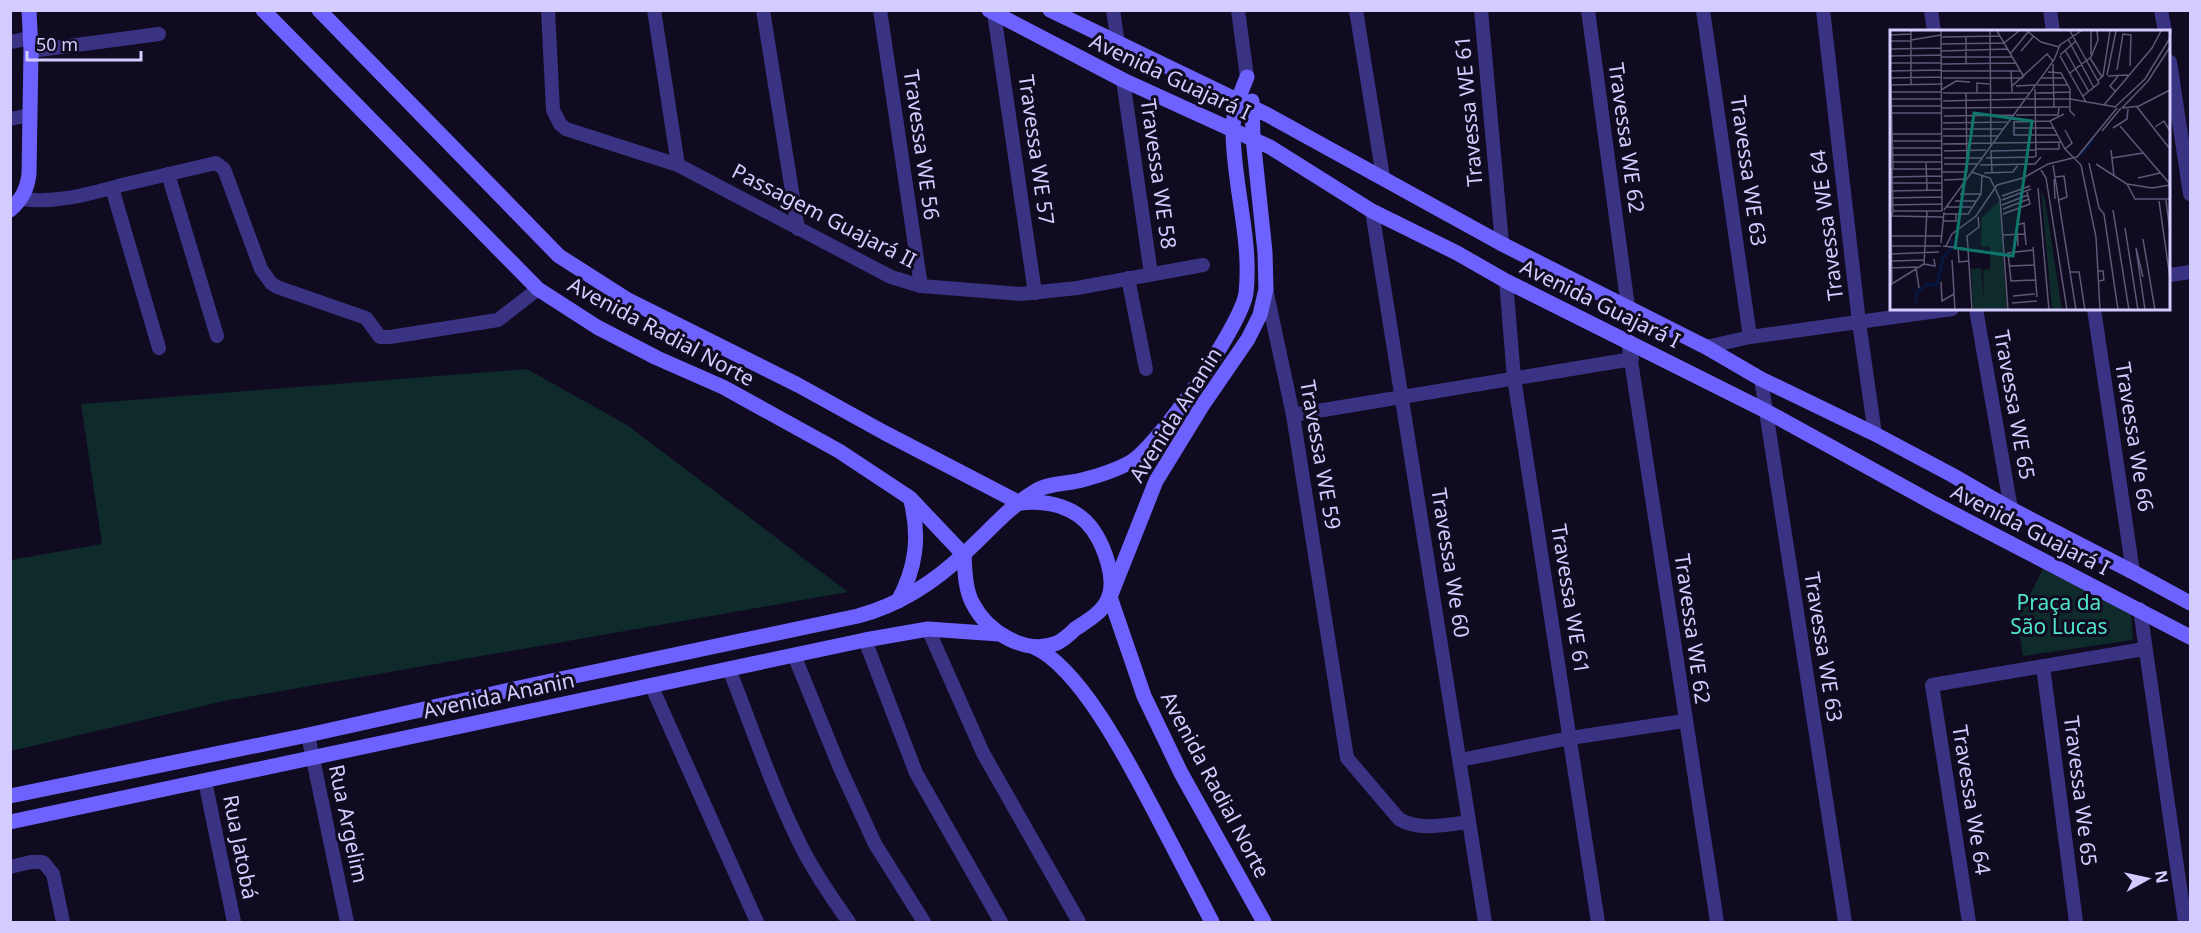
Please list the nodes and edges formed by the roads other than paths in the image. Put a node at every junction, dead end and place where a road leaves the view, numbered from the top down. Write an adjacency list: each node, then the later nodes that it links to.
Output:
1 (29, 10): 26 (main road)
2 (263, 10): 52 (main road, Avenida Radial Norte)
3 (320, 10): 74 (main road, Avenida Radial Norte)
4 (548, 10): 36 (street, Passagem Guajará II)
5 (654, 10): 36 (street)
6 (763, 10): 43 (street)
7 (880, 10): 51 (street, Travessa WE 56)
8 (1050, 10): 25 (main road, Avenida Guajará I)
9 (1113, 10): 25 (street)
10 (1356, 10): 38 (street)
11 (1481, 10): 44 (street, Travessa WE 61)
12 (1588, 10): 55 (street, Travessa WE 62)
13 (1703, 10): 61 (street, Travessa WE 63)
14 (1823, 10): 59 (street, Travessa WE 64)
15 (1930, 10): 20 (street)
16 (2050, 10): 21 (street)
17 (2161, 10): 22 (street)
18 (1240, 11): 28 (street, Travessa WE 59)
19 (992, 12): 29 (main road, Avenida Guajará I); 54 (street, Travessa WE 57)
20 (1934, 30)
21 (2053, 30)
22 (2165, 30)
23 (159, 34): 26 (street)
24 (10, 42): 26 (street)
25 (1118, 44): 30 (main road, Avenida Guajará I)
26 (31, 45): 32 (main road)
27 (2171, 75): 40 (street)
28 (1247, 77): 30 (main road, Avenida Ananin); 31 (main road, Travessa WE 59)
29 (1123, 80): 34 (main road, Avenida Guajará I); 47 (street, Travessa WE 58)
30 (1238, 100): 31 (main road, Avenida Guajará I); 34 (main road, Avenida Ananin)
31 (1254, 108): 35 (main road, Travessa WE 59); 38 (main road, Avenida Guajará I)
32 (30, 115): 33 (street); 41 (main road)
33 (10, 119)
34 (1233, 129): 35 (main road, Avenida Guajará I); 74 (main road, Avenida Ananin)
35 (1253, 138): 42 (main road, Avenida Guajará I); 53 (main road, Travessa WE 59)
36 (678, 165): 43 (street, Passagem Guajará II)
37 (168, 174): 39 (street); 52 (street); 60 (street)
38 (1383, 177): 44 (main road, Avenida Guajará I)
39 (112, 188): 41 (street); 64 (street)
40 (2190, 194)
41 (16, 205)
42 (1372, 211): 50 (main road, Avenida Guajará I); 69 (street, Travessa We 60)
43 (798, 230): 51 (street, Passagem Guajará II)
44 (1502, 244): 55 (main road, Avenida Guajará I)
45 (1203, 265): 47 (street, Passagem Guajará II)
46 (2190, 272): 48 (street)
47 (1151, 274): 49 (street, Passagem Guajará II)
48 (2171, 275)
49 (1128, 278): 54 (street, Passagem Guajará II); 66 (street)
50 (1506, 281): 62 (main road, Avenida Guajará I); 67 (street, Travessa WE 61)
51 (921, 286): 54 (street, Passagem Guajará II)
52 (538, 289): 73 (main road, Avenida Radial Norte)
53 (1266, 289): 71 (street, Travessa WE 59); 78 (main road, Avenida Ananin)
54 (1035, 293)
55 (1628, 307): 63 (main road, Avenida Guajará I)
56 (1945, 310): 59 (street)
57 (1976, 310): 75 (street, Travessa WE 65)
58 (2094, 310): 77 (street, Travessa We 66)
59 (1859, 322): 61 (street); 72 (street, Travessa WE 64)
60 (217, 336)
61 (1750, 338): 63 (street)
62 (1628, 341): 65 (street, Travessa WE 62); 70 (main road, Avenida Guajará I)
63 (1706, 346): 68 (main road, Avenida Guajará I)
64 (159, 348)
65 (1632, 359): 67 (street); 92 (street, Travessa WE 62)
66 (1146, 369)
67 (1514, 378): 69 (street); 94 (street, Travessa WE 61)
68 (1761, 379): 70 (street, Travessa WE 63); 72 (main road, Avenida Guajará I)
69 (1402, 396): 71 (street); 96 (street, Travessa We 60)
70 (1766, 411): 81 (main road, Avenida Guajará I); 115 (street, Travessa WE 63)
71 (1293, 415): 100 (street, Travessa WE 59)
72 (1875, 435): 75 (main road, Avenida Guajará I)
73 (910, 498): 76 (main road, Avenida Radial Norte); 79 (main road)
74 (1020, 502): 76 (main road); 78 (main road)
75 (2011, 509): 77 (main road, Avenida Guajará I)
76 (968, 551): 79 (main road, Avenida Ananin); 83 (main road)
77 (2133, 572): 80 (main road, Avenida Guajará I)
78 (1110, 597): 86 (main road); 111 (main road, Avenida Radial Norte)
79 (898, 601): 93 (main road, Avenida Ananin)
80 (2190, 603)
81 (2140, 609): 84 (main road, Avenida Guajará I); 87 (street)
82 (928, 629): 83 (main road, Avenida Ananin); 85 (main road, Avenida Ananin); 109 (street)
83 (999, 634): 86 (main road)
84 (2190, 637)
85 (865, 640): 88 (main road, Avenida Ananin); 108 (street)
86 (1031, 645): 110 (main road)
87 (2144, 649): 89 (street); 118 (street)
88 (794, 655): 90 (main road, Avenida Ananin); 107 (street)
89 (2043, 666): 116 (street, Travessa We 64); 117 (street, Travessa We 65)
90 (729, 669): 91 (main road, Avenida Ananin); 106 (street)
91 (651, 685): 95 (main road, Avenida Ananin); 105 (street)
92 (1684, 720): 94 (street); 114 (street, Travessa WE 62)
93 (308, 735): 95 (street, Rua Argelim); 98 (main road, Avenida Ananin)
94 (1570, 738): 96 (street); 113 (street, Travessa WE 61)
95 (312, 757): 97 (main road, Avenida Ananin); 104 (street, Rua Argelim)
96 (1460, 760): 100 (street, Travessa We 60)
97 (205, 781): 99 (main road, Avenida Ananin); 103 (street, Rua Jatobá)
98 (10, 796)
99 (10, 822)
100 (1468, 822): 112 (street, Travessa We 60)
101 (10, 867): 102 (street)
102 (63, 922)
103 (234, 922)
104 (347, 922)
105 (756, 922)
106 (849, 922)
107 (924, 922)
108 (1001, 922)
109 (1079, 922)
110 (1212, 922)
111 (1264, 922)
112 (1485, 922)
113 (1598, 922)
114 (1717, 922)
115 (1845, 922)
116 (1969, 922)
117 (2076, 922)
118 (2185, 922)

